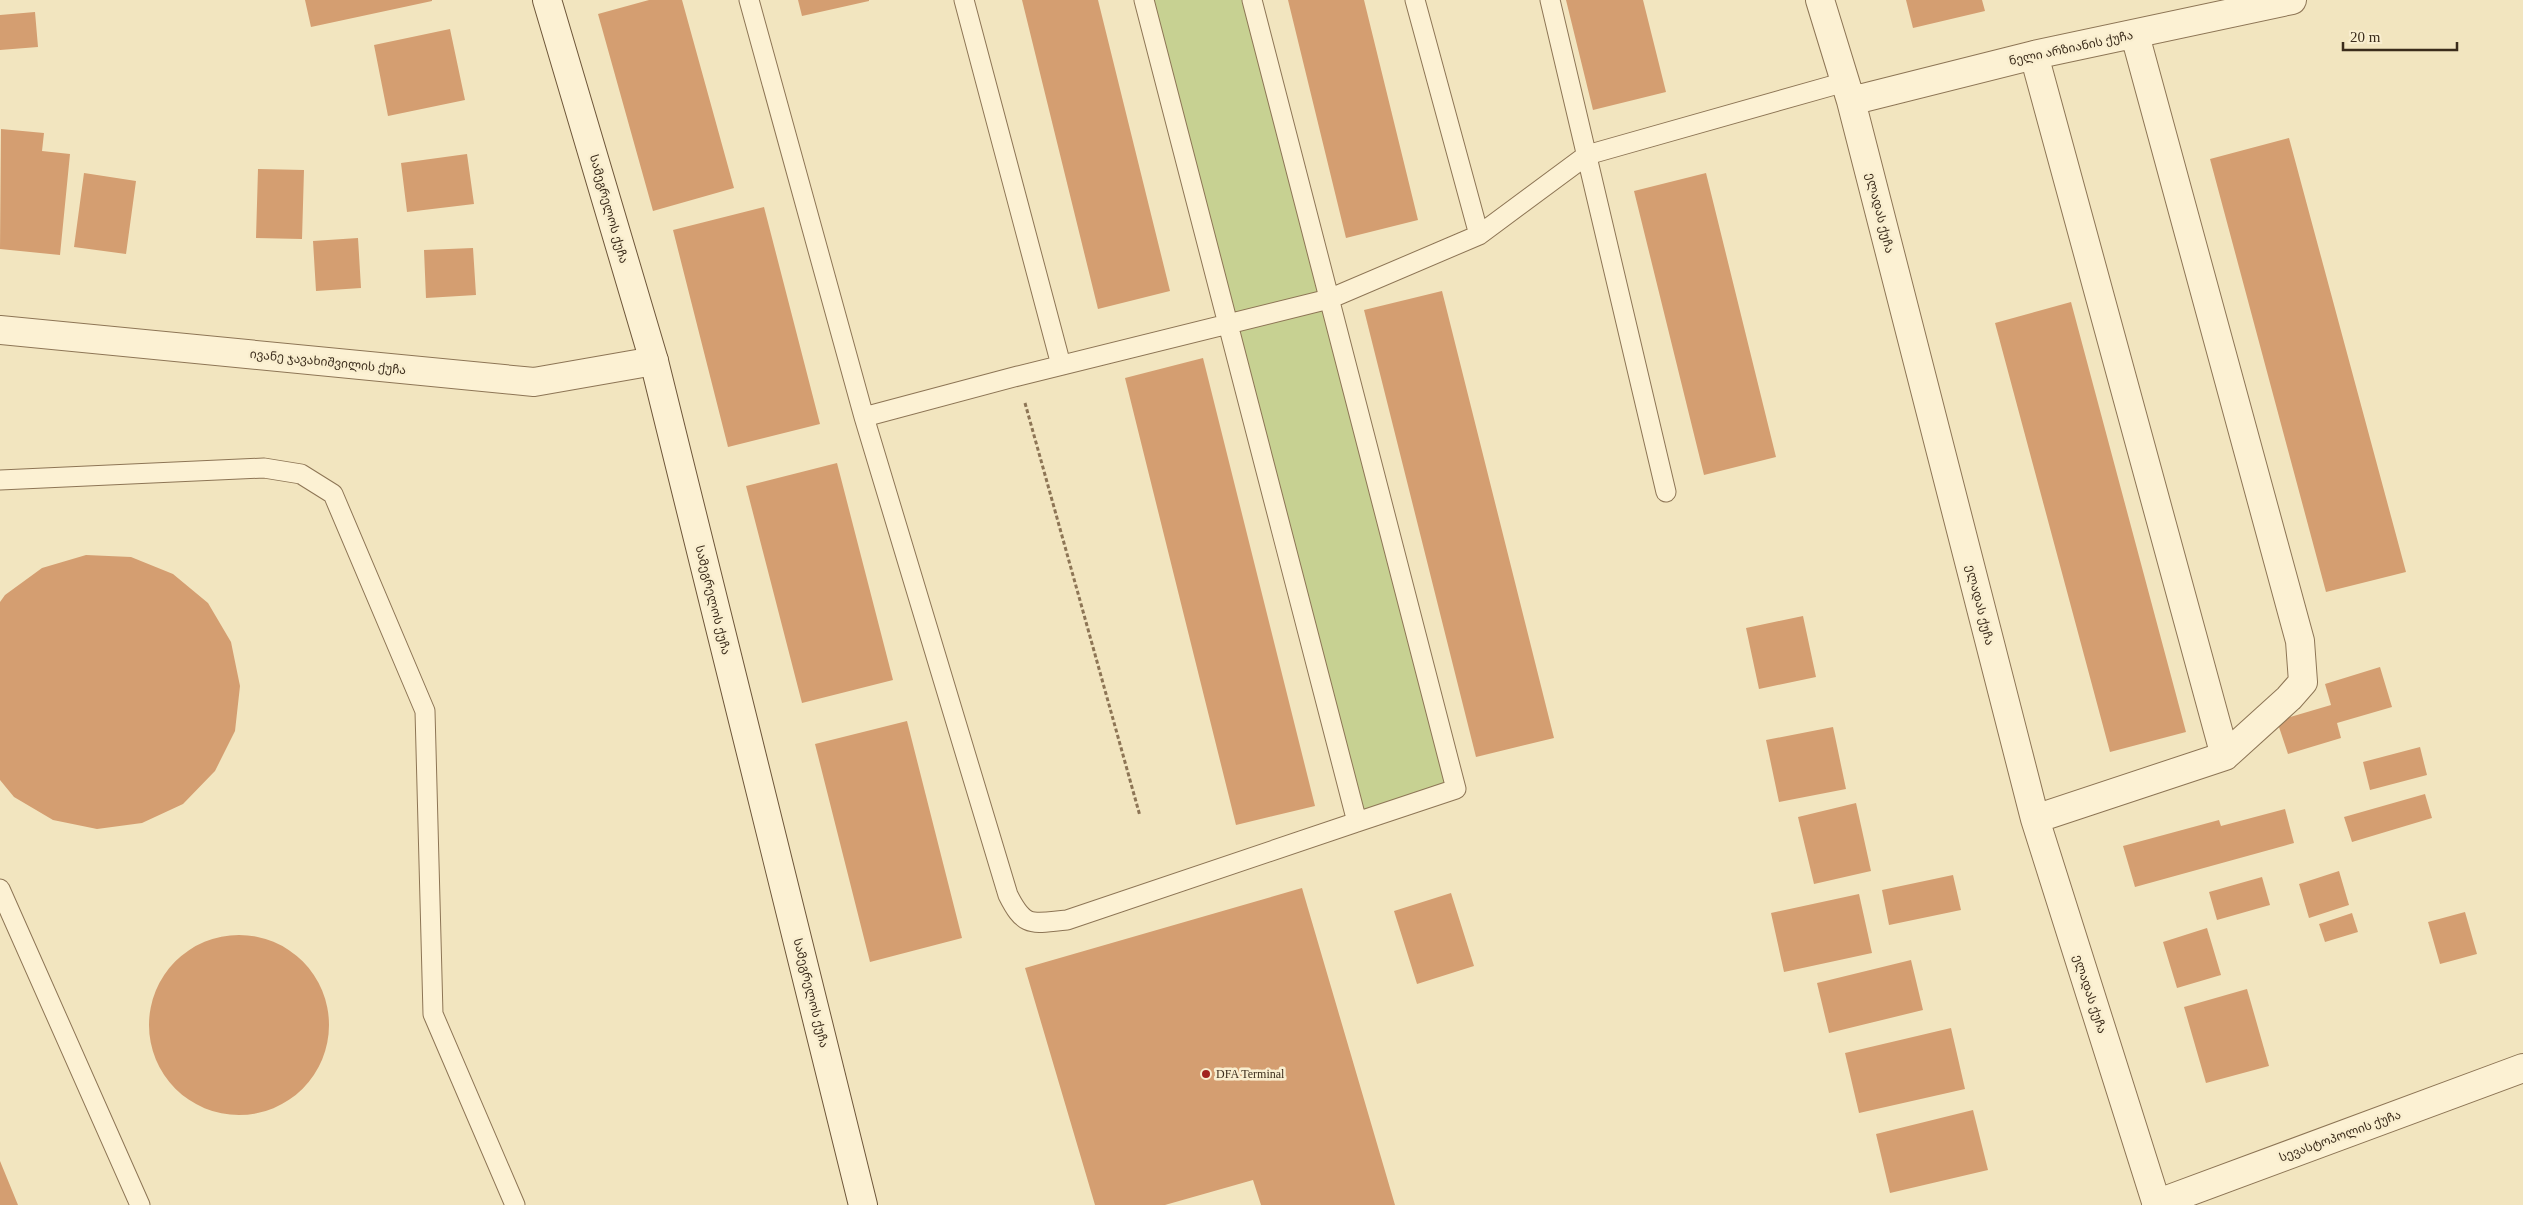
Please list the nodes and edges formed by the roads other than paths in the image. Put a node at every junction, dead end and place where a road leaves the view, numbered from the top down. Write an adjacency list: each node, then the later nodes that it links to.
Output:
1 (547, 0): 18 (street, სამეგრელოს ქუჩა)
2 (749, 0): 20 (lane)
3 (964, 0): 19 (lane)
4 (1144, 0): 16 (lane)
5 (1252, 0): 15 (lane)
6 (1415, 0): 14 (lane)
7 (1550, 0): 13 (lane)
8 (1820, 0): 12 (street, ელადას ქუჩა)
9 (2292, 0): 10 (street, ნელი არზიანის ქუჩა)
10 (2135, 35): 11 (street, ნელი არზიანის ქუჩა); 23 (street)
11 (2034, 55): 12 (street, ნელი არზიანის ქუჩა); 23 (street)
12 (1848, 92): 13 (lane); 24 (street, ელადას ქუჩა)
13 (1587, 155): 14 (lane); 22 (lane)
14 (1479, 236): 15 (lane)
15 (1329, 298): 16 (lane); 25 (lane)
16 (1228, 324): 19 (lane); 25 (lane)
17 (0, 330): 18 (street, ივანე ჯავახიშვილის ქუჩა)
18 (654, 361): 31 (street, სამეგრელოს ქუჩა)
19 (1061, 365): 20 (lane)
20 (864, 418): 25 (lane)
21 (0, 480): 30 (lane)
22 (1666, 492)
23 (2226, 756): 24 (street)
24 (2035, 819): 28 (street, ელადას ქუჩა)
25 (1357, 822)
26 (0, 889): 29 (lane)
27 (2523, 1068): 28 (street, სევასტოპოლის ქუჩა)
28 (2156, 1204)
29 (140, 1205)
30 (515, 1205)
31 (863, 1205)

